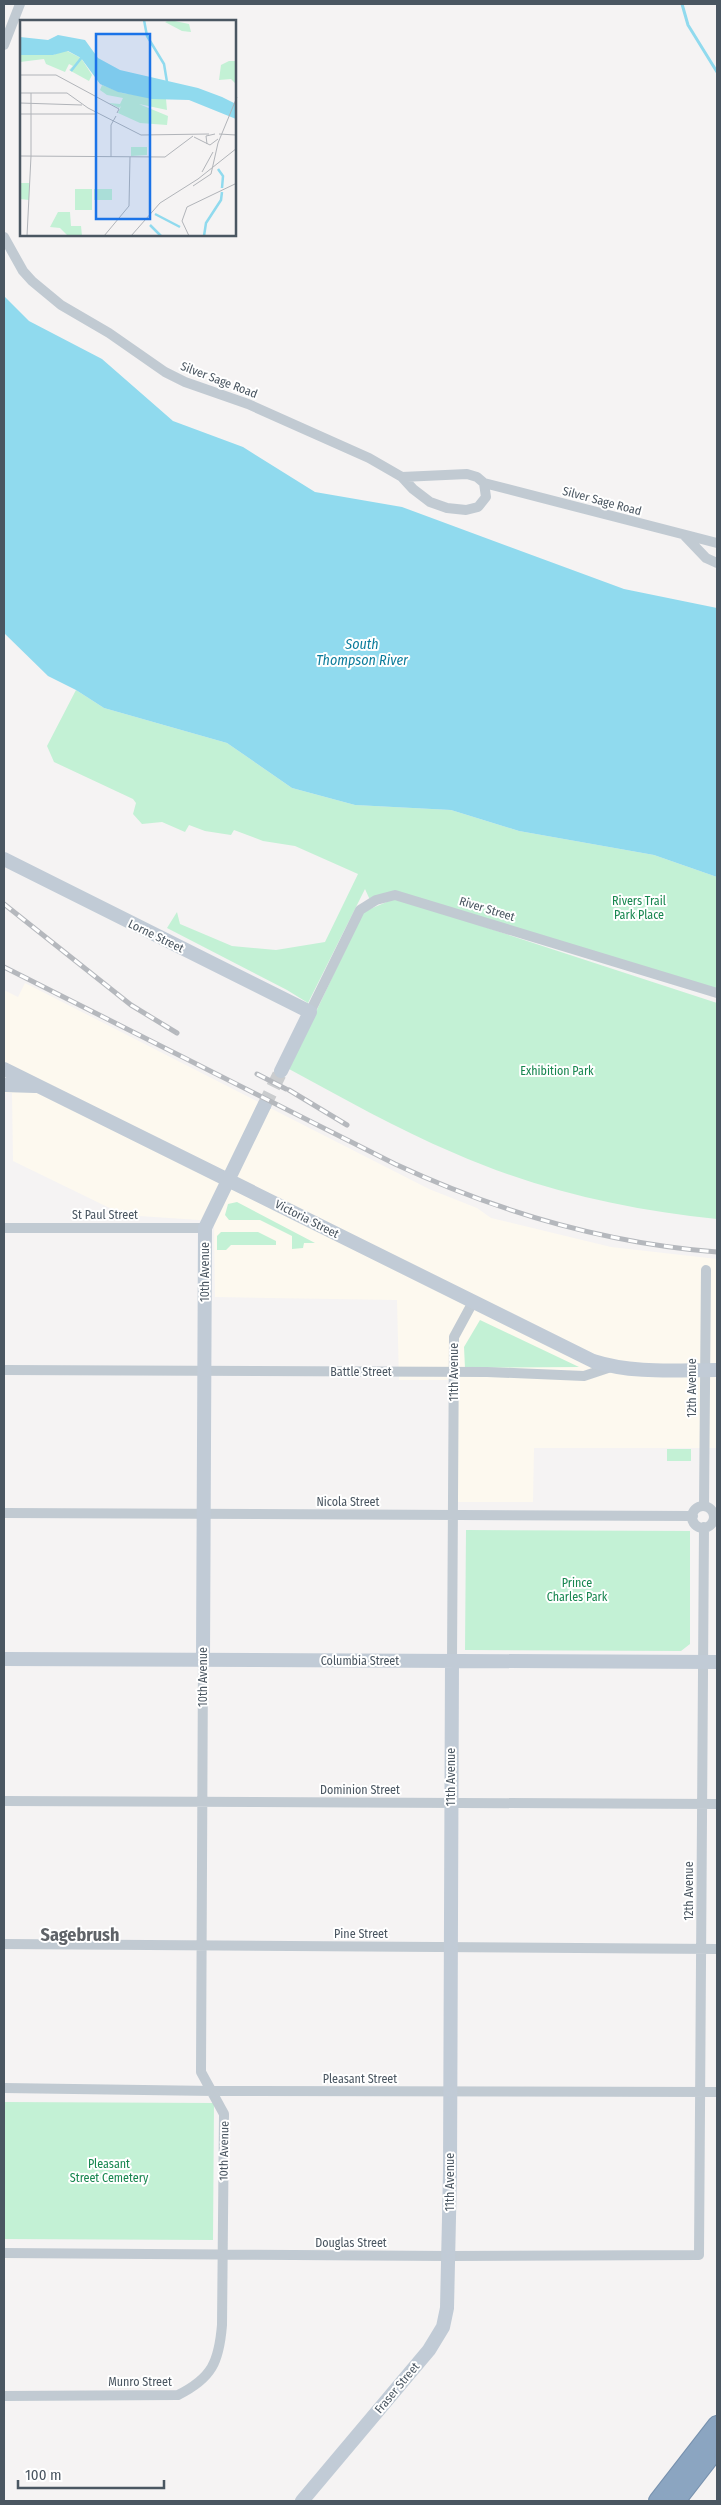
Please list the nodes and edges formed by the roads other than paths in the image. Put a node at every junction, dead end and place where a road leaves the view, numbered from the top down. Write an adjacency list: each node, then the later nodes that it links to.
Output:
1 (20, 4): 2 (street)
2 (4, 44)
3 (4, 237): 4 (street, Silver Sage Road)
4 (402, 477): 5 (street, Silver Sage Road); 5 (street, Silver Sage Road)
5 (484, 482): 6 (street, Silver Sage Road)
6 (685, 536): 7 (street, Silver Sage Road); 8 (street)
7 (717, 543)
8 (717, 563)
9 (4, 858): 11 (street, Lorne Street)
10 (717, 993): 11 (street, River Street)
11 (310, 1012): 13 (street)
12 (4, 1069): 15 (street, Victoria Street)
13 (281, 1071)
14 (4, 1085): 15 (street)
15 (38, 1086): 17 (street, Victoria Street)
16 (264, 1106): 17 (street, 10th Avenue)
17 (228, 1178): 19 (street, 10th Avenue); 21 (street, Victoria Street)
18 (4, 1228): 19 (street, St Paul Street)
19 (205, 1228): 25 (street, 10th Avenue)
20 (706, 1270): 24 (street, 12th Avenue)
21 (473, 1302): 22 (street, Victoria Street); 26 (street, 11th Avenue)
22 (611, 1367): 24 (street, Battle Street); 26 (street, Battle Street)
23 (4, 1370): 25 (street, Battle Street)
24 (711, 1370): 27 (street, 12th Avenue)
25 (204, 1371): 26 (street, Battle Street); 29 (street, 10th Avenue)
26 (455, 1372): 30 (street, 11th Avenue)
27 (704, 1506): 31 (street); 32 (street)
28 (4, 1513): 29 (street, Nicola Street)
29 (203, 1514): 30 (street, Nicola Street); 35 (street, 10th Avenue)
30 (453, 1514): 31 (street, Nicola Street); 36 (street, 11th Avenue)
31 (693, 1516): 33 (street)
32 (716, 1517): 33 (street)
33 (704, 1527): 37 (street, 12th Avenue)
34 (4, 1659): 35 (street, Columbia Street)
35 (202, 1660): 36 (street, Columbia Street); 40 (street, 10th Avenue)
36 (452, 1661): 37 (street, Columbia Street); 41 (street, 11th Avenue)
37 (703, 1662): 38 (street, Columbia Street); 42 (street, 12th Avenue)
38 (717, 1662)
39 (4, 1801): 40 (street, Dominion Street)
40 (202, 1802): 41 (street, Dominion Street); 45 (street, 10th Avenue)
41 (450, 1802): 42 (street, Dominion Street); 46 (street, 11th Avenue)
42 (702, 1804): 43 (street, Dominion Street); 47 (street, 12th Avenue)
43 (717, 1804)
44 (4, 1944): 45 (street, Pine Street)
45 (201, 1946): 46 (street, Pine Street); 50 (street, 10th Avenue)
46 (450, 1947): 47 (street, Pine Street); 51 (street, 11th Avenue)
47 (701, 1948): 48 (street, Pine Street); 52 (street, 12th Avenue)
48 (717, 1949)
49 (4, 2088): 50 (street, Pleasant Street)
50 (213, 2092): 51 (street, Pleasant Street); 56 (street, 10th Avenue)
51 (450, 2092): 52 (street, Pleasant Street); 57 (street, 11th Avenue)
52 (700, 2092): 53 (street, Pleasant Street); 55 (street, 12th Avenue)
53 (717, 2092)
54 (4, 2253): 56 (street, Douglas Street)
55 (699, 2255): 57 (street, Douglas Street)
56 (223, 2256): 57 (street, Douglas Street); 58 (street, Munro Street)
57 (449, 2256): 61 (street, Fraser Street)
58 (4, 2396)
59 (717, 2425): 62 (highway)
60 (717, 2448): 63 (highway)
61 (302, 2501)
62 (658, 2501)
63 (676, 2501)

